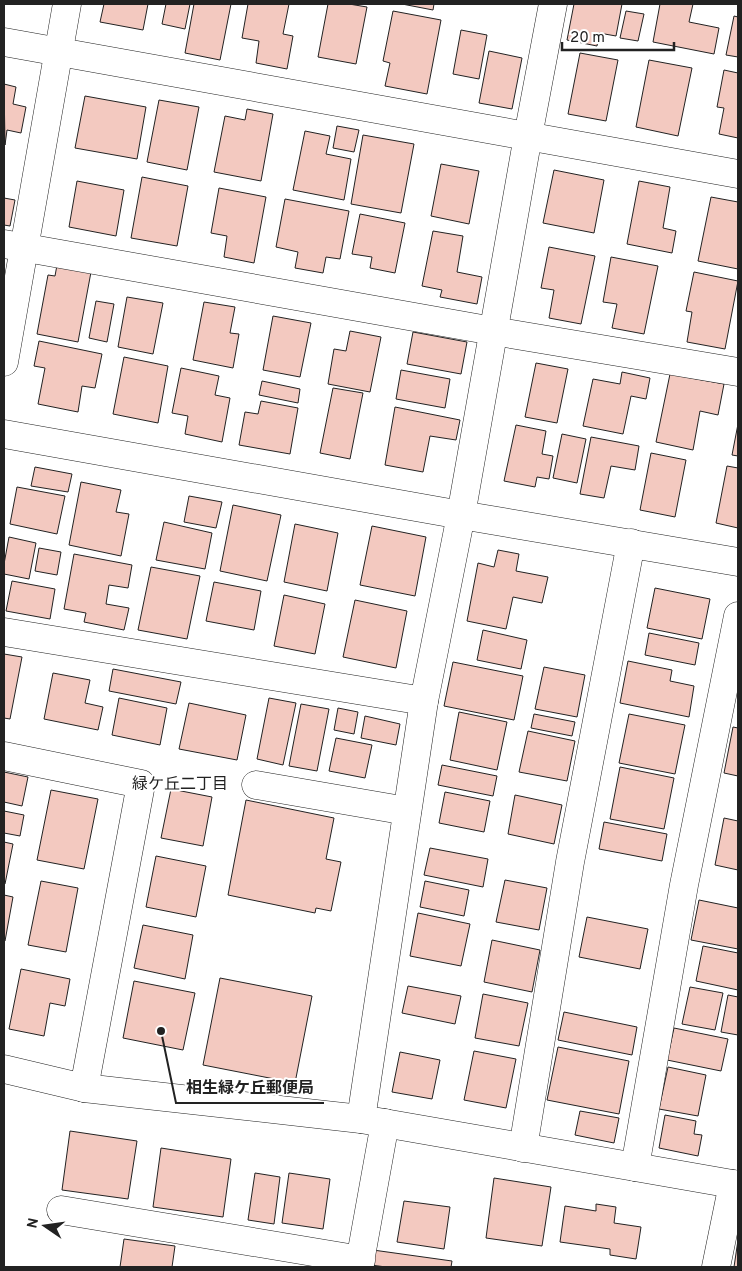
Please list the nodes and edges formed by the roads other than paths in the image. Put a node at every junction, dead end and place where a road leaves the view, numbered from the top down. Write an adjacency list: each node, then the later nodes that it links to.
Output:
1 (67, 4): 4 (street)
2 (553, 4): 5 (street)
3 (4, 42): 4 (street)
4 (58, 52): 5 (street); 7 (street)
5 (528, 136): 6 (street); 8 (street)
6 (738, 174)
7 (14, 246): 8 (street); 9 (street)
8 (493, 331): 10 (street); 12 (street)
9 (4, 362)
10 (738, 372)
11 (4, 434): 12 (street)
12 (461, 516): 13 (street); 17 (street)
13 (630, 543): 14 (street); 24 (street)
14 (738, 562)
15 (738, 616): 25 (street)
16 (4, 632): 17 (street)
17 (424, 701): 20 (street)
18 (4, 756): 22 (street)
19 (256, 785): 20 (street)
20 (407, 810): 23 (street)
21 (4, 1069): 22 (street)
22 (84, 1088): 23 (street)
23 (373, 1121): 24 (street); 28 (street)
24 (523, 1148): 25 (street)
25 (635, 1167): 26 (street)
26 (736, 1185): 29 (street)
27 (61, 1210): 28 (street)
28 (360, 1264)
29 (716, 1267)

